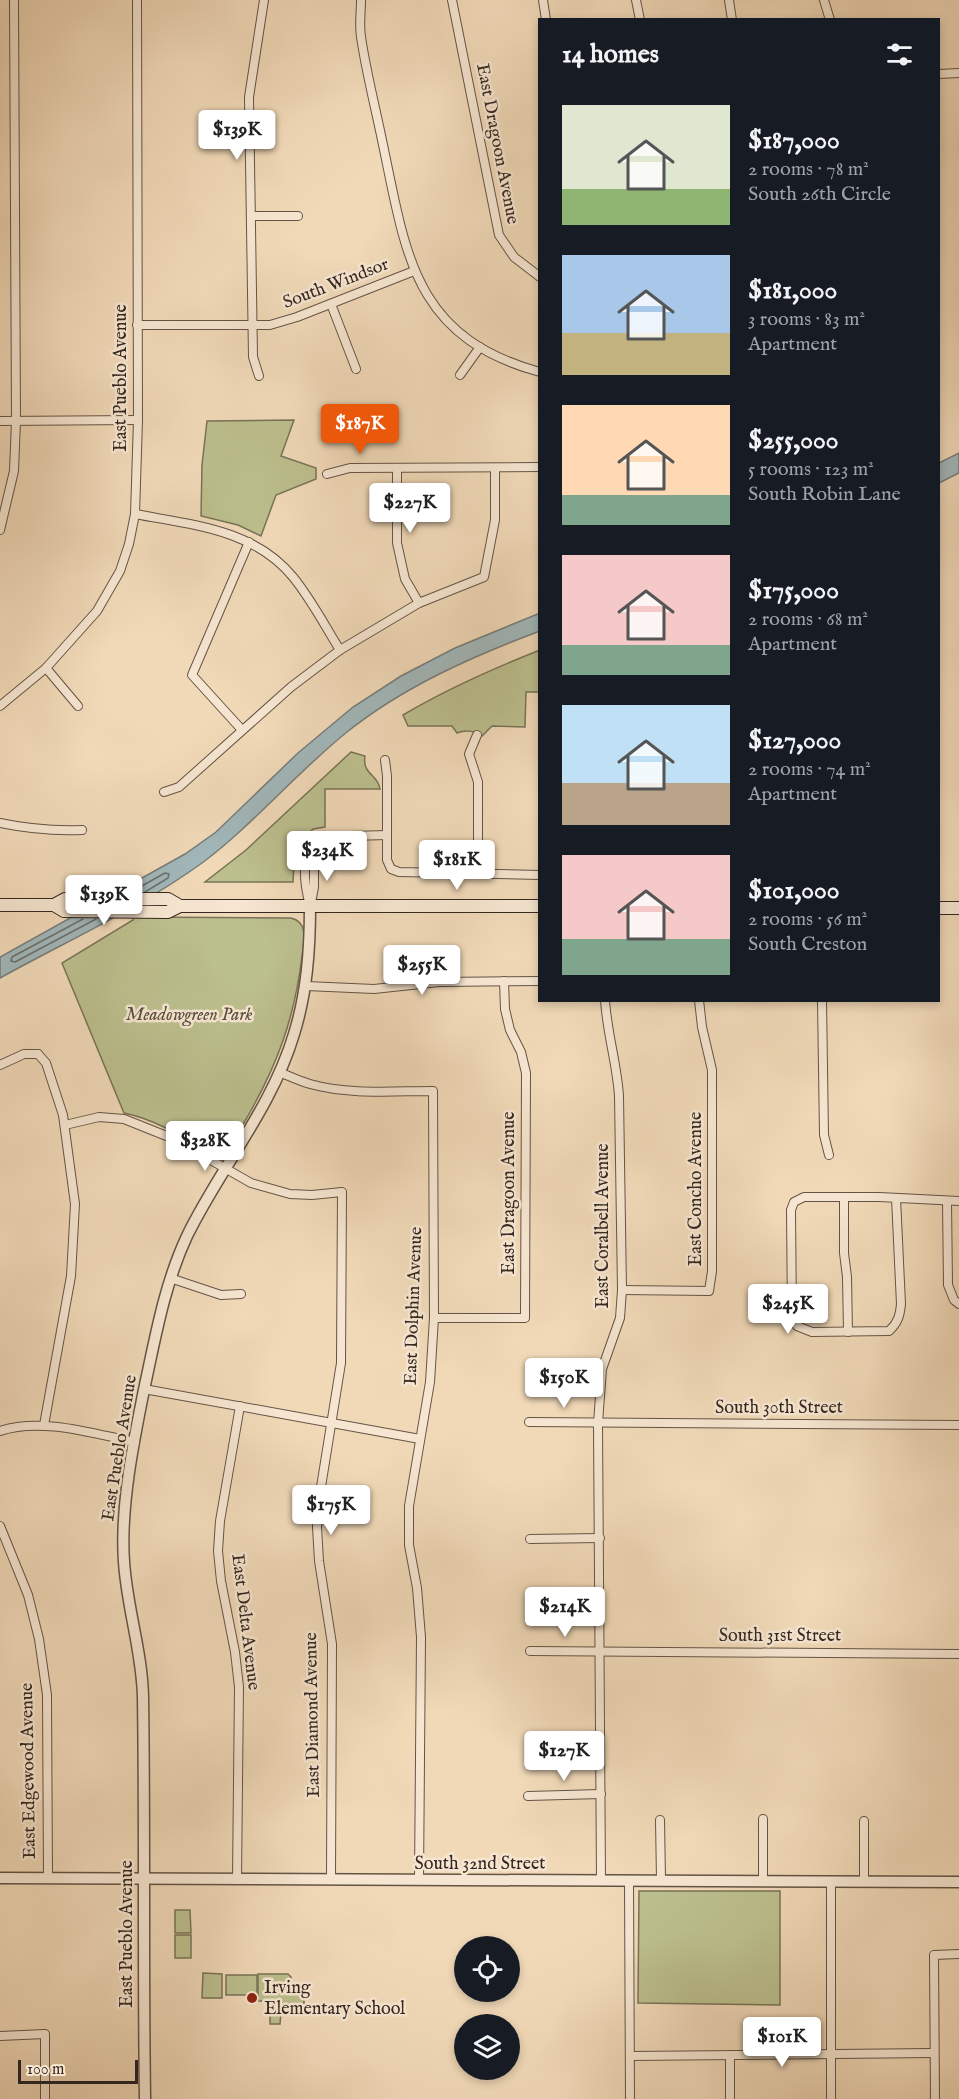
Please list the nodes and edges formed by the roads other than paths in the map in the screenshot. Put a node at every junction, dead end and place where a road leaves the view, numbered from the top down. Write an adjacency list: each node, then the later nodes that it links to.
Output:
1 (14, 0): 30 (street)
2 (138, 0): 21 (street, East Pueblo Avenue)
3 (264, 0): 16 (street)
4 (361, 0): 18 (street)
5 (452, 0): 19 (street, East Dragoon Avenue)
6 (543, 0): 10 (street)
7 (636, 0): 11 (street)
8 (729, 0): 12 (street)
9 (824, 0): 13 (street)
10 (546, 18)
11 (640, 18)
12 (732, 18)
13 (829, 18)
14 (959, 73): 15 (street)
15 (940, 74)
16 (251, 216): 17 (street); 22 (street)
17 (298, 216)
18 (414, 271): 20 (street, South Windsor); 23 (street, South Windsor)
19 (538, 275)
20 (331, 304): 22 (street, South Windsor); 24 (street)
21 (137, 325): 22 (street, South Windsor); 28 (street, East Pueblo Avenue)
22 (252, 325): 27 (street)
23 (480, 348): 25 (street, South Windsor); 26 (street)
24 (356, 369)
25 (538, 371)
26 (460, 375)
27 (259, 376)
28 (138, 420): 30 (street); 35 (street, East Pueblo Avenue)
29 (0, 421): 30 (street)
30 (16, 421): 36 (street)
31 (538, 467): 33 (street)
32 (397, 468): 33 (street); 34 (street); 38 (street)
33 (495, 468): 38 (street)
34 (327, 474)
35 (135, 514): 37 (street); 40 (street, East Pueblo Avenue)
36 (0, 530)
37 (249, 542): 39 (street); 43 (street)
38 (419, 603): 39 (street)
39 (340, 650): 43 (street)
40 (46, 668): 41 (street, East Pueblo Avenue); 42 (street)
41 (0, 706)
42 (78, 706)
43 (242, 730): 46 (street)
44 (477, 735): 50 (street)
45 (385, 760): 49 (street)
46 (164, 792)
47 (0, 823): 48 (street)
48 (82, 830)
49 (387, 835): 50 (street); 55 (street, East Pueblo Avenue)
50 (478, 873): 51 (street)
51 (538, 875)
52 (0, 905): 53 (main road)
53 (54, 905): 54 (main road); 54 (main road)
54 (180, 906): 55 (main road)
55 (310, 906): 56 (main road); 61 (street, East Pueblo Avenue)
56 (538, 906)
57 (940, 908): 58 (main road)
58 (959, 908)
59 (504, 981): 60 (street); 61 (street); 78 (street, East Dragoon Avenue)
60 (538, 981)
61 (306, 986): 66 (street, East Pueblo Avenue)
62 (605, 1002): 75 (street, East Coralbell Avenue)
63 (699, 1002): 75 (street, East Concho Avenue)
64 (822, 1002): 68 (street)
65 (0, 1065): 67 (street)
66 (279, 1072): 69 (street, East Pueblo Avenue); 78 (street, East Dolphin Avenue)
67 (65, 1125): 69 (street); 85 (street)
68 (828, 1155)
69 (225, 1169): 74 (street, East Pueblo Avenue); 83 (street, East Diamond Avenue)
70 (844, 1197): 71 (street); 79 (street); 79 (street)
71 (896, 1198): 72 (street); 79 (street)
72 (947, 1201): 73 (street); 77 (street)
73 (959, 1201)
74 (170, 1278): 76 (street); 80 (street, East Pueblo Avenue)
75 (622, 1290): 84 (street, East Coralbell Avenue)
76 (241, 1294)
77 (959, 1304)
78 (434, 1318): 88 (street, East Dolphin Avenue)
79 (848, 1332)
80 (144, 1389): 81 (street); 89 (street, East Pueblo Avenue)
81 (240, 1406): 83 (street); 104 (street, East Delta Avenue)
82 (529, 1422): 84 (street, South 30th Street)
83 (331, 1423): 88 (street); 105 (street, East Diamond Avenue)
84 (598, 1423): 86 (street, South 30th Street); 91 (street, East Coralbell Avenue)
85 (44, 1425): 87 (street); 89 (street)
86 (959, 1425)
87 (0, 1431)
88 (420, 1439): 106 (street, East Dolphin Avenue)
89 (135, 1442): 103 (street, East Pueblo Avenue)
90 (0, 1526): 102 (street, East Edgewood Avenue)
91 (600, 1538): 92 (street); 94 (street, East Coralbell Avenue)
92 (530, 1539)
93 (530, 1651): 94 (street, South 31st Street)
94 (600, 1652): 95 (street, South 31st Street); 96 (street, East Coralbell Avenue)
95 (959, 1654)
96 (601, 1794): 97 (street); 107 (street, East Coralbell Avenue)
97 (528, 1796)
98 (763, 1819): 110 (street)
99 (660, 1820): 109 (street)
100 (864, 1821): 112 (street)
101 (0, 1878): 102 (street, South 32nd Street)
102 (48, 1879): 103 (street, South 32nd Street)
103 (143, 1879): 104 (street, South 32nd Street); 121 (street, East Pueblo Avenue)
104 (237, 1880): 105 (street, South 32nd Street)
105 (331, 1880): 106 (street, South 32nd Street)
106 (419, 1880): 107 (street, South 32nd Street)
107 (601, 1881): 108 (street, South 32nd Street)
108 (628, 1881): 109 (street, South 32nd Street); 119 (street)
109 (661, 1881): 110 (street, South 32nd Street)
110 (763, 1881): 111 (street, South 32nd Street)
111 (831, 1881): 112 (street, South 32nd Street); 117 (street)
112 (864, 1882): 113 (street, South 32nd Street)
113 (959, 1882)
114 (959, 1954): 116 (street)
115 (0, 2036): 120 (street)
116 (934, 2053): 117 (street); 125 (street)
117 (831, 2054): 118 (street); 124 (street)
118 (730, 2055): 119 (street); 123 (street)
119 (630, 2056): 122 (street)
120 (45, 2099)
121 (145, 2099)
122 (630, 2099)
123 (730, 2099)
124 (831, 2099)
125 (935, 2099)

